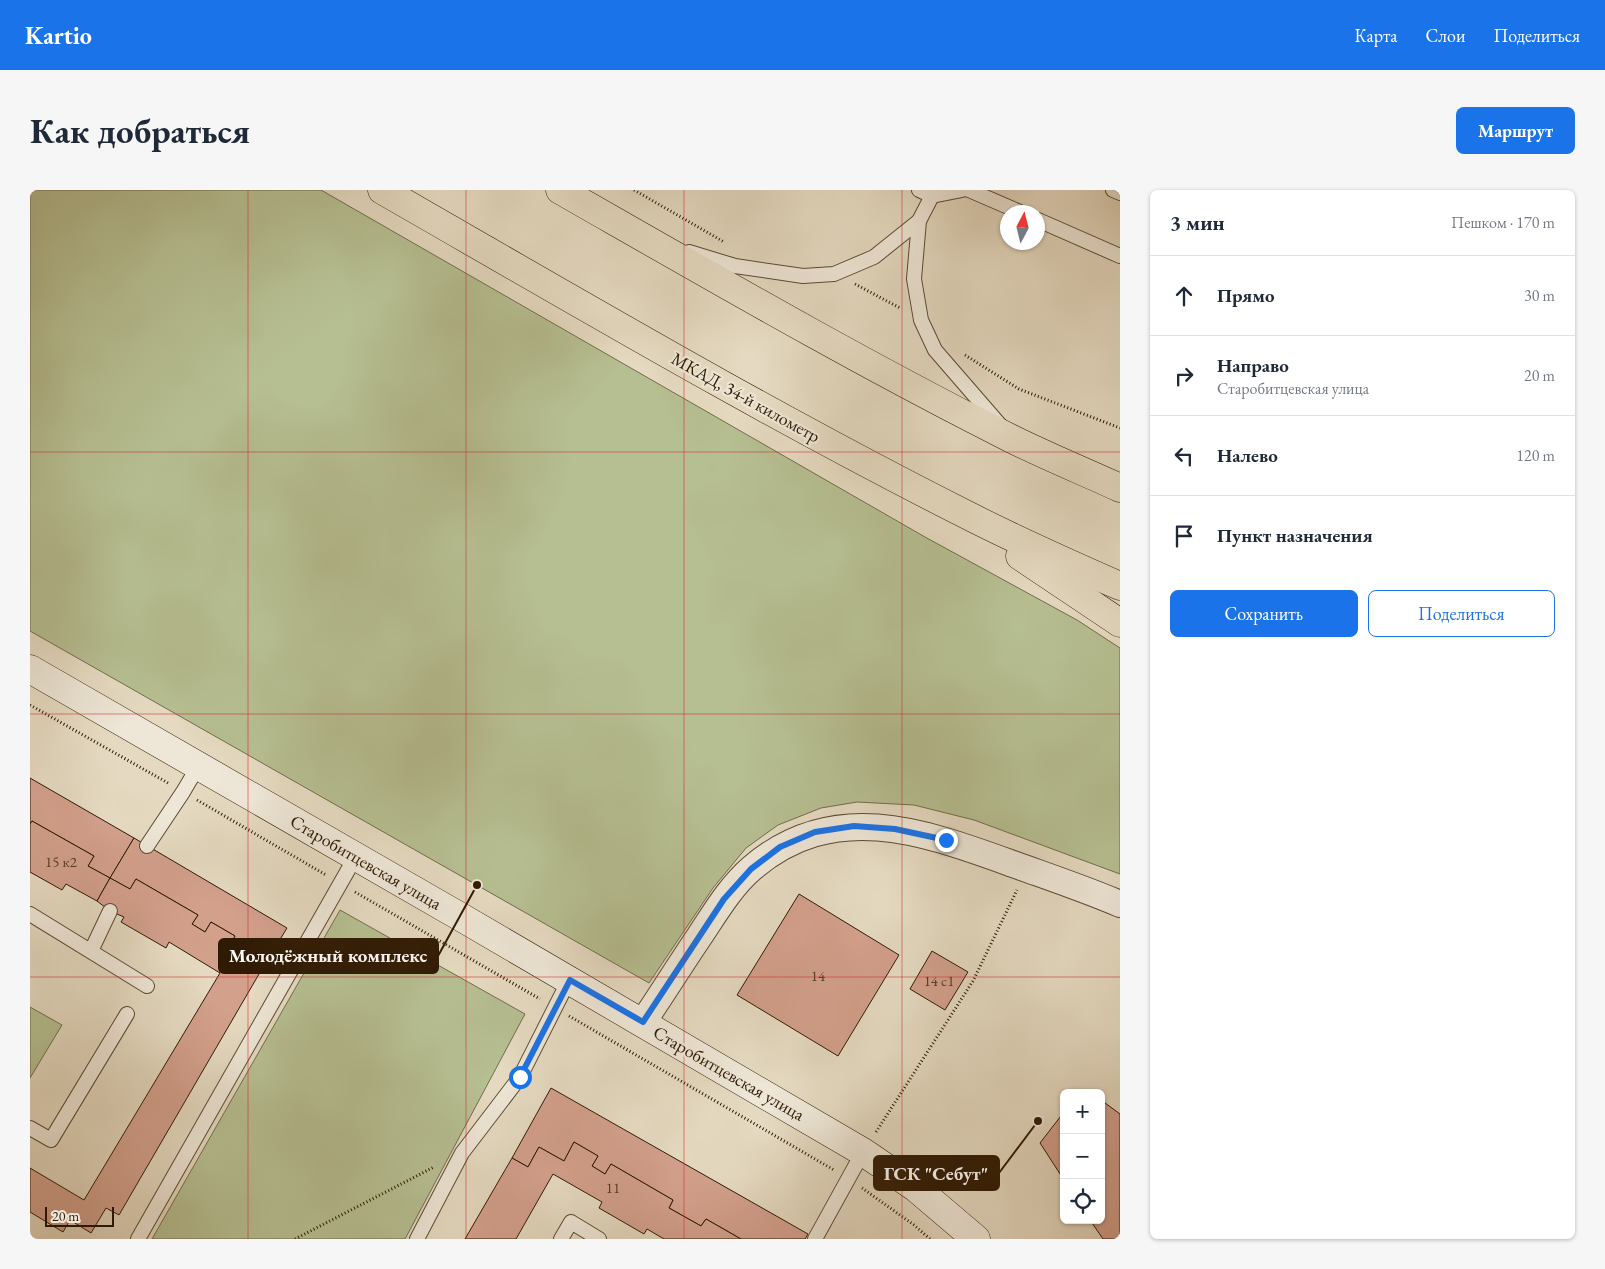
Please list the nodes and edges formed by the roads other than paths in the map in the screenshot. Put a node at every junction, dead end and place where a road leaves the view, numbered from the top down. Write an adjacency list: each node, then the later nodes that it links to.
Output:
1 (382, 190): 15 (highway, МКАД, 34-й километр)
2 (560, 190): 12 (highway)
3 (919, 190): 7 (lane)
4 (962, 190): 7 (lane)
5 (969, 190): 9 (lane)
6 (1113, 190): 8 (lane)
7 (933, 193): 10 (lane)
8 (1120, 193)
9 (1004, 205)
10 (919, 221): 12 (lane); 14 (lane)
11 (1045, 223): 13 (lane)
12 (646, 239): 14 (highway)
13 (1120, 256)
14 (1012, 438): 16 (highway)
15 (851, 456): 17 (highway, МКАД, 34-й километр); 18 (highway)
16 (1120, 488)
17 (1120, 586)
18 (1120, 623)
19 (30, 669): 20 (street, Старобитцевская улица)
20 (199, 765): 21 (lane); 22 (street, Старобитцевская улица)
21 (147, 846)
22 (356, 856): 27 (street, Старобитцевская улица); 33 (lane)
23 (1120, 904): 30 (street)
24 (110, 911): 26 (lane)
25 (30, 914): 26 (lane)
26 (91, 951): 28 (lane)
27 (570, 980): 30 (street, Старобитцевская улица); 34 (lane)
28 (147, 986)
29 (127, 1014): 31 (lane)
30 (643, 1022): 32 (street, Старобитцевская улица)
31 (30, 1128)
32 (863, 1152): 37 (lane); 38 (street, Старобитцевская улица)
33 (138, 1239)
34 (417, 1239)
35 (561, 1239): 36 (lane)
36 (599, 1239)
37 (815, 1239)
38 (976, 1239)

